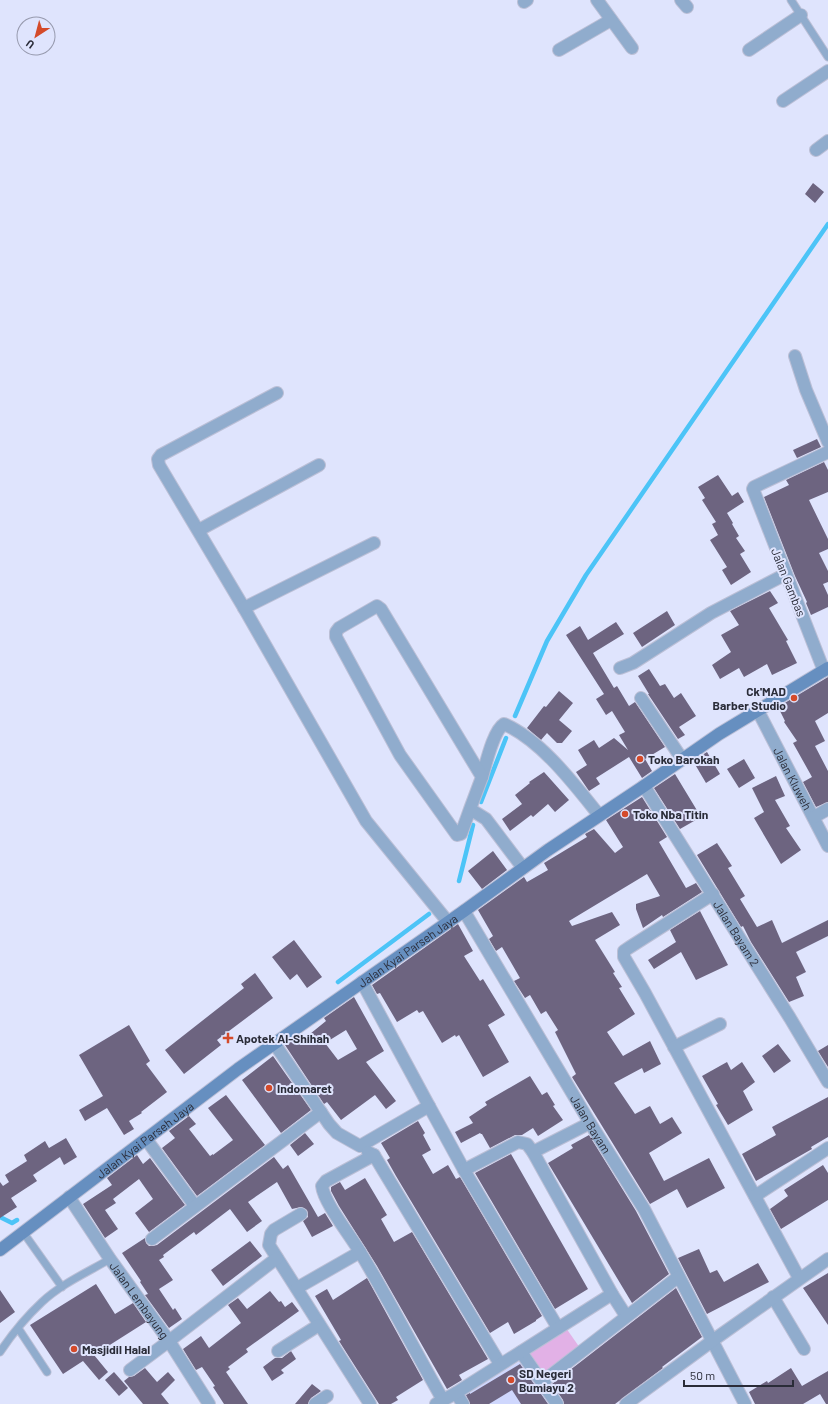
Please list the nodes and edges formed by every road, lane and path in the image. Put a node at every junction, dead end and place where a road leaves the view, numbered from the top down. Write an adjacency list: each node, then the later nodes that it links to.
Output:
1 (597, 0): 4 (street)
2 (792, 0): 3 (lane)
3 (801, 15): 7 (street); 8 (lane)
4 (611, 20): 5 (street); 6 (street)
5 (632, 48)
6 (559, 50)
7 (749, 50)
8 (828, 57)
9 (828, 71): 10 (street)
10 (783, 101)
11 (828, 141): 12 (street)
12 (816, 150)
13 (794, 356): 15 (street)
14 (278, 393): 18 (street)
15 (828, 442)
16 (828, 452): 20 (street, Jalan Gambas)
17 (319, 465): 18 (street)
18 (199, 530): 21 (street)
19 (374, 543): 21 (street)
20 (786, 574): 22 (street); 23 (street, Jalan Gambas)
21 (244, 608): 37 (street)
22 (620, 668)
23 (826, 670): 25 (main road, Jalan Kyai Parseh Jaya)
24 (641, 698): 26 (street)
25 (758, 711): 26 (main road, Jalan Kyai Parseh Jaya); 32 (street, Jalan Kluweh)
26 (682, 759): 28 (main road, Jalan Kyai Parseh Jaya)
27 (482, 777): 29 (street); 29 (street); 31 (street)
28 (644, 786): 31 (main road, Jalan Kyai Parseh Jaya); 35 (street, Jalan Bayam 2)
29 (470, 809): 34 (street)
30 (828, 809): 32 (street)
31 (599, 815): 34 (main road, Jalan Kyai Parseh Jaya)
32 (814, 817): 33 (street, Jalan Kluweh)
33 (828, 846)
34 (523, 868): 36 (main road, Jalan Kyai Parseh Jaya)
35 (713, 894): 41 (street); 42 (street, Jalan Bayam 2)
36 (464, 911): 37 (main road, Jalan Kyai Parseh Jaya); 45 (street, Jalan Bayam)
37 (448, 922): 38 (main road, Jalan Kyai Parseh Jaya)
38 (362, 982): 40 (main road, Jalan Kyai Parseh Jaya); 43 (street)
39 (720, 1024): 41 (street)
40 (274, 1043): 44 (street); 46 (main road, Jalan Kyai Parseh Jaya)
41 (674, 1047): 52 (street)
42 (828, 1082)
43 (429, 1106): 47 (street); 51 (street)
44 (321, 1112): 47 (street); 54 (street)
45 (590, 1123): 49 (street); 63 (street, Jalan Bayam)
46 (146, 1139): 53 (main road, Jalan Kyai Parseh Jaya); 54 (street)
47 (360, 1146): 50 (street)
48 (828, 1148): 52 (street)
49 (533, 1152): 51 (street); 67 (street)
50 (374, 1156): 59 (street); 79 (street)
51 (464, 1170): 72 (street)
52 (755, 1196): 64 (street)
53 (69, 1197): 56 (main road, Jalan Kyai Parseh Jaya); 61 (street, Jalan Lembayung)
54 (195, 1206): 57 (street)
55 (301, 1214): 60 (street)
56 (23, 1232): 58 (main road, Jalan Kyai Parseh Jaya); 65 (lane)
57 (152, 1239)
58 (0, 1250)
59 (360, 1252): 66 (street); 85 (street)
60 (277, 1258): 66 (street); 74 (street)
61 (110, 1259): 65 (lane); 74 (street, Jalan Lembayung)
62 (828, 1259): 64 (street)
63 (678, 1277): 69 (street); 73 (street, Jalan Bayam)
64 (799, 1278): 68 (street)
65 (62, 1287): 71 (lane)
66 (297, 1288): 70 (street)
67 (612, 1294): 69 (street); 72 (street)
68 (773, 1297): 73 (street); 75 (street)
69 (626, 1316): 82 (street)
70 (319, 1325): 76 (street); 88 (street)
71 (18, 1328): 77 (lane); 81 (lane)
72 (558, 1328): 78 (street)
73 (712, 1341): 91 (street); 92 (street, Jalan Bayam)
74 (169, 1342): 80 (street); 86 (street, Jalan Lembayung)
75 (804, 1349)
76 (278, 1351)
77 (0, 1352)
78 (521, 1352): 79 (street); 82 (street)
79 (500, 1364): 83 (street)
80 (130, 1370)
81 (47, 1372)
82 (542, 1382): 90 (street)
83 (456, 1393): 85 (street); 89 (street)
84 (327, 1396): 87 (street)
85 (439, 1402)
86 (208, 1404)
87 (316, 1404)
88 (370, 1404)
89 (463, 1404)
90 (557, 1404)
91 (626, 1404)
92 (745, 1404)

